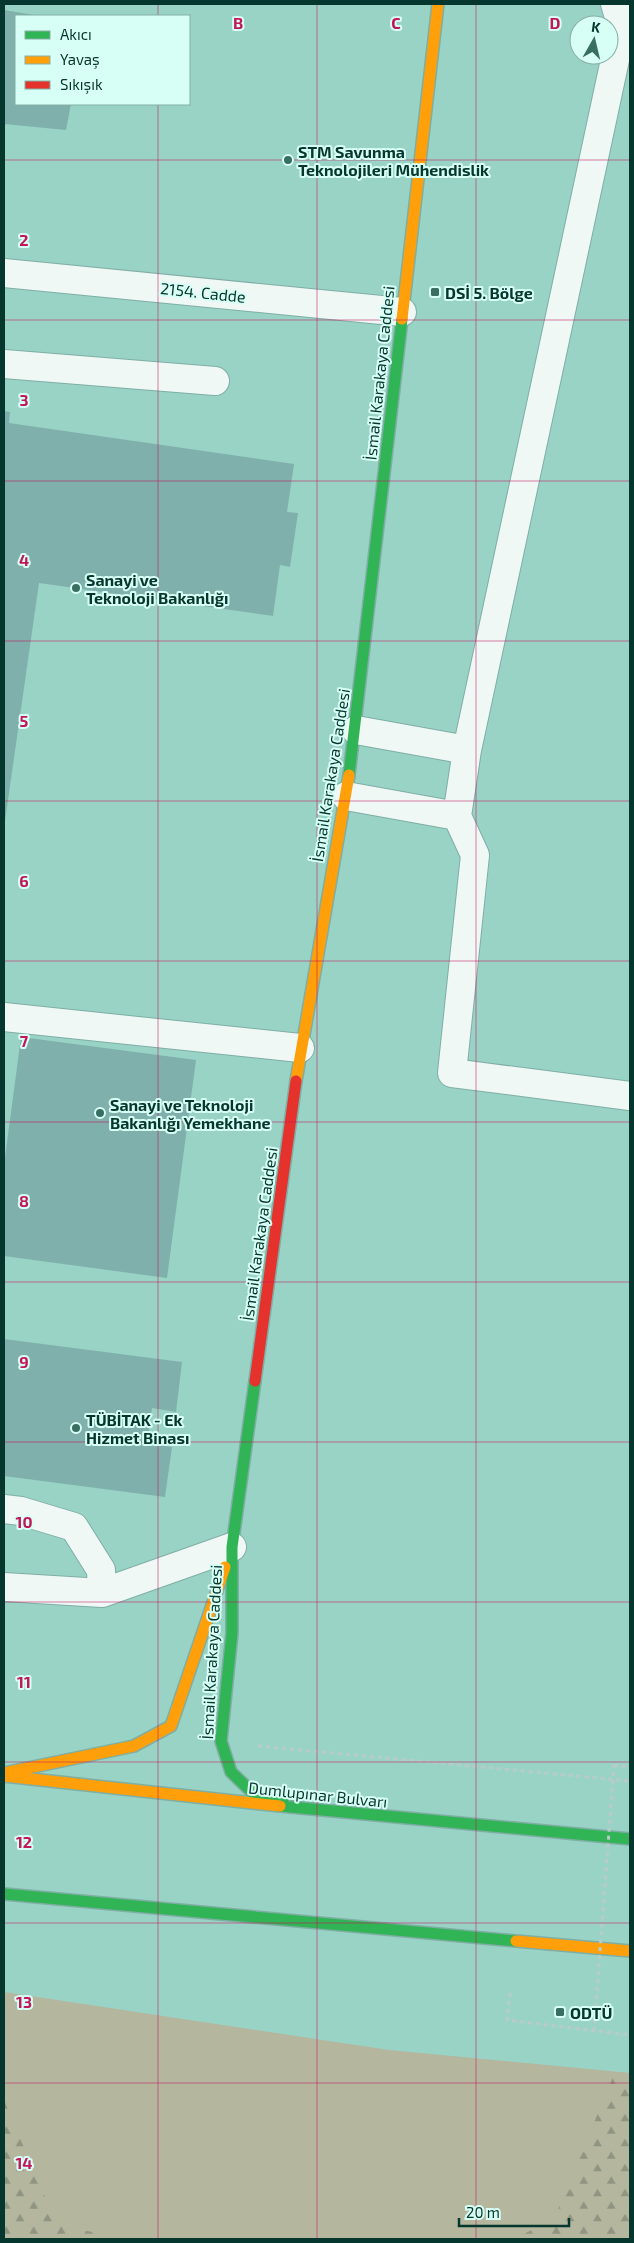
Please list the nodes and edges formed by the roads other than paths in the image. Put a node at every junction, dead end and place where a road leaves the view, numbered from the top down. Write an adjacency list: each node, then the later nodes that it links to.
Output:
1 (438, 4): 4 (main road, İsmail Karakaya Caddesi)
2 (615, 4): 8 (street)
3 (4, 273): 4 (street, 2154. Cadde)
4 (402, 312): 7 (main road, İsmail Karakaya Caddesi)
5 (4, 364): 6 (street)
6 (215, 382)
7 (356, 730): 8 (street); 9 (main road, İsmail Karakaya Caddesi)
8 (468, 750): 10 (street)
9 (346, 796): 10 (street); 12 (main road, İsmail Karakaya Caddesi)
10 (457, 816): 13 (street)
11 (4, 1017): 12 (street)
12 (300, 1048): 15 (main road, İsmail Karakaya Caddesi)
13 (630, 1096)
14 (4, 1509): 17 (street)
15 (232, 1547): 17 (street); 18 (main road, İsmail Karakaya Caddesi); 19 (main road, İsmail Karakaya Caddesi)
16 (4, 1587): 17 (street)
17 (102, 1593)
18 (4, 1775): 19 (main road, Dumlupınar Bulvarı)
19 (355, 1814): 20 (main road, Dumlupınar Bulvarı)
20 (630, 1839)
21 (4, 1894): 22 (main road)
22 (630, 1952)

